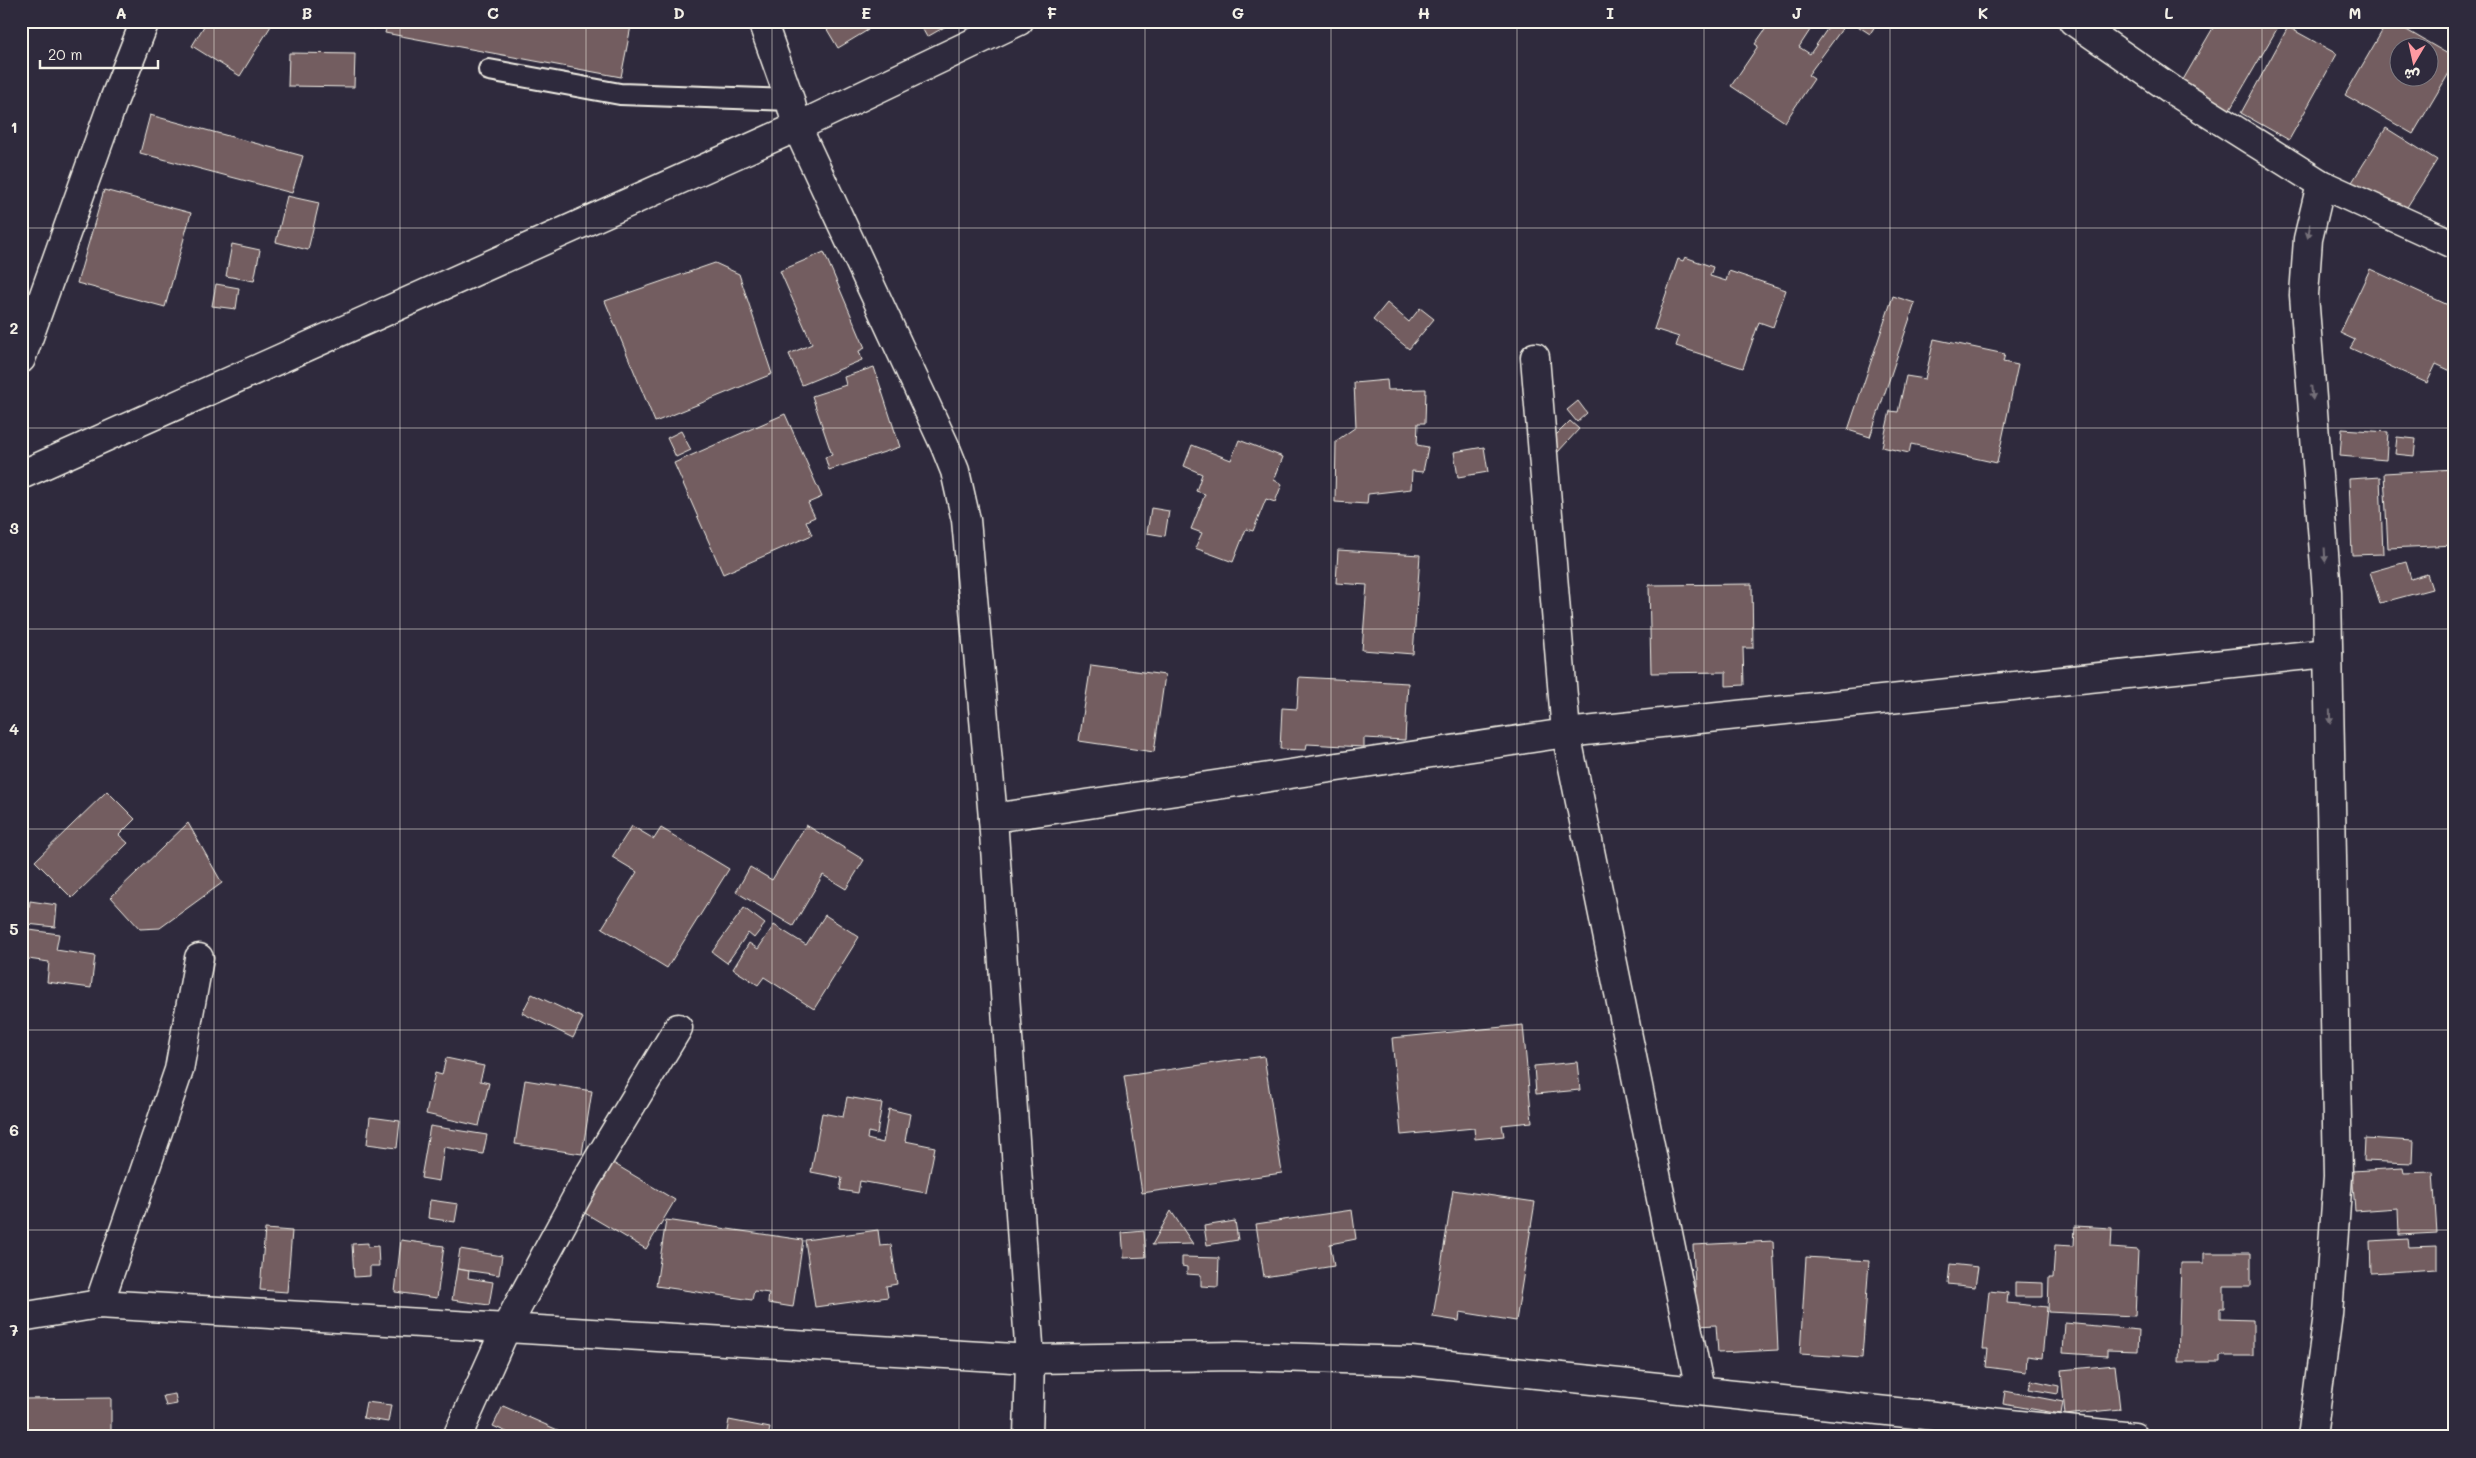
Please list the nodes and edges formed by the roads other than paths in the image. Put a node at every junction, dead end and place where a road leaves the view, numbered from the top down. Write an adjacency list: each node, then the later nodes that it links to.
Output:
1 (145, 21): 11 (street)
2 (762, 21): 6 (street)
3 (1019, 21): 7 (street)
4 (2073, 21): 8 (street)
5 (489, 70): 6 (lane)
6 (790, 100): 7 (street)
7 (797, 127): 12 (street); 15 (street)
8 (2322, 184): 9 (street); 13 (street, one-way to 13)
9 (2455, 245)
10 (1535, 356): 14 (street)
11 (21, 359)
12 (21, 476)
13 (2328, 653): 14 (street); 26 (street, one-way to 26)
14 (1566, 733): 15 (street); 22 (street)
15 (993, 818): 21 (street)
16 (198, 958): 18 (street)
17 (678, 1028): 20 (street)
18 (100, 1304): 19 (street); 20 (street)
19 (21, 1317)
20 (506, 1328): 21 (street); 23 (street)
21 (1030, 1359): 22 (street); 24 (street)
22 (1700, 1390): 25 (street)
23 (457, 1437)
24 (1028, 1437)
25 (2134, 1437)
26 (2312, 1437)

